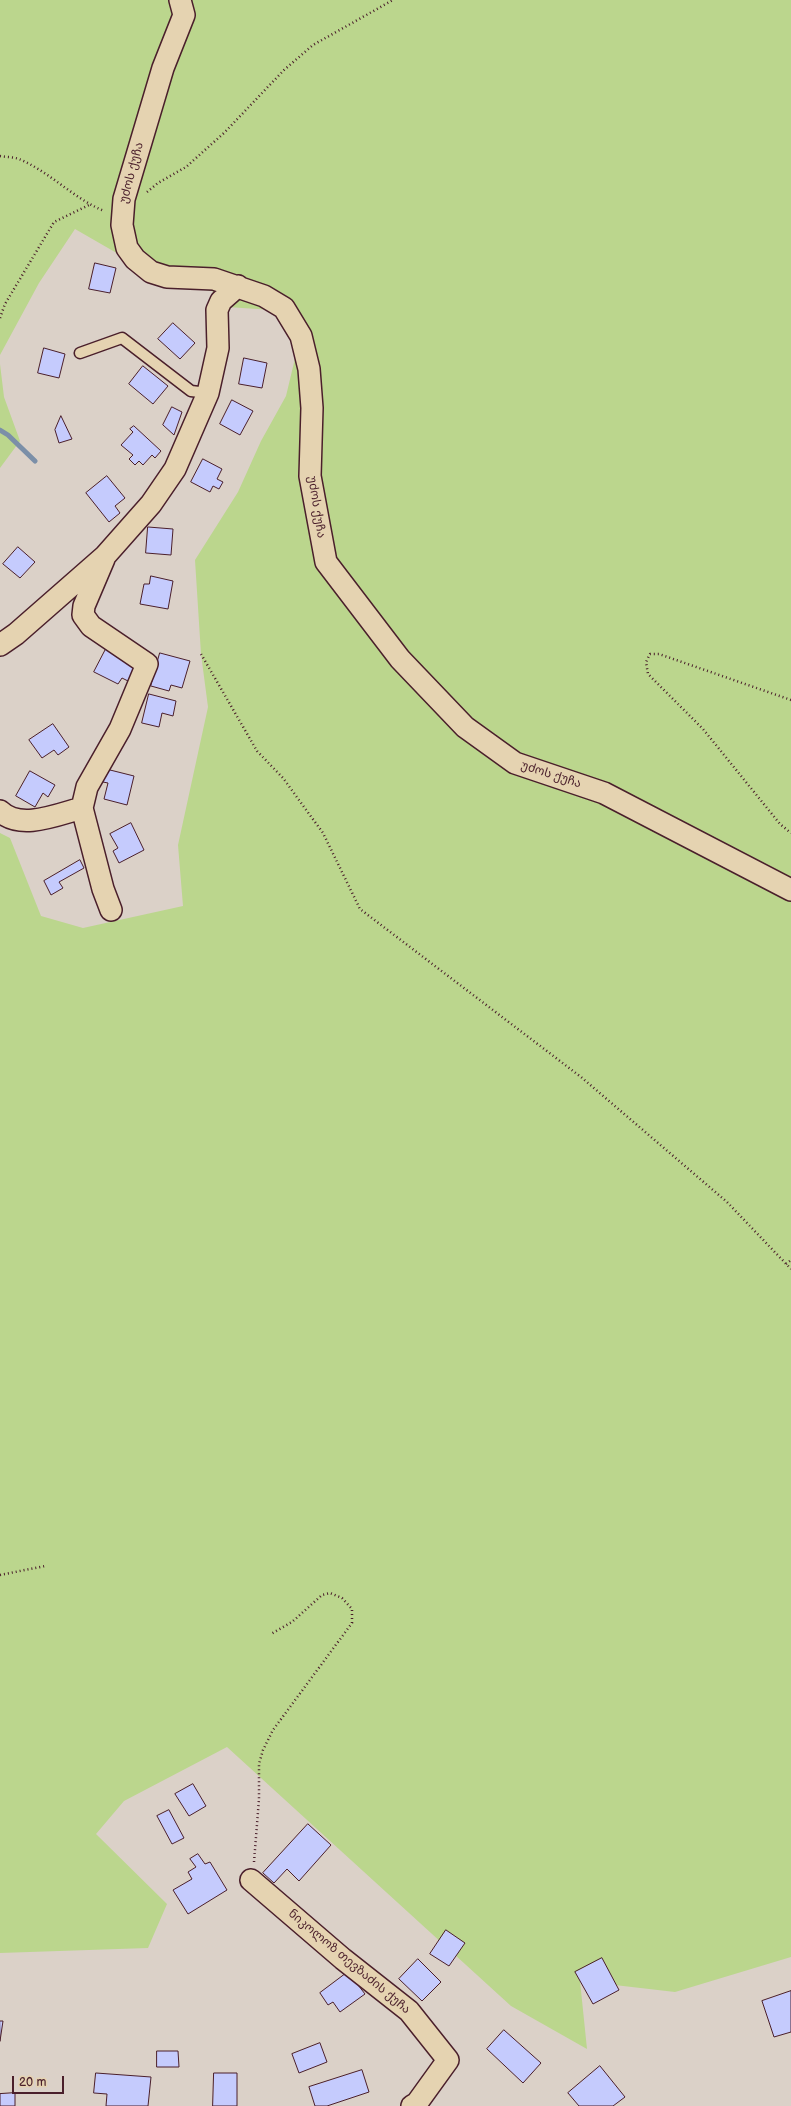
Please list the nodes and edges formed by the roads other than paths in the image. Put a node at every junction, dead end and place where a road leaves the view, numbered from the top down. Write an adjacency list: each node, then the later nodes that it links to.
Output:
1 (180, 0): 2 (street, უძოს ქუჩა)
2 (238, 286): 4 (street); 9 (street, უძოს ქუჩა)
3 (80, 353): 4 (lane)
4 (208, 393): 5 (street)
5 (106, 556): 6 (street); 7 (street)
6 (0, 645)
7 (82, 808): 8 (street); 10 (street)
8 (0, 811)
9 (791, 890)
10 (111, 910)
11 (251, 1880): 12 (street, ნიკოლოზ თევზაძის ქუჩა)
12 (412, 2106)

